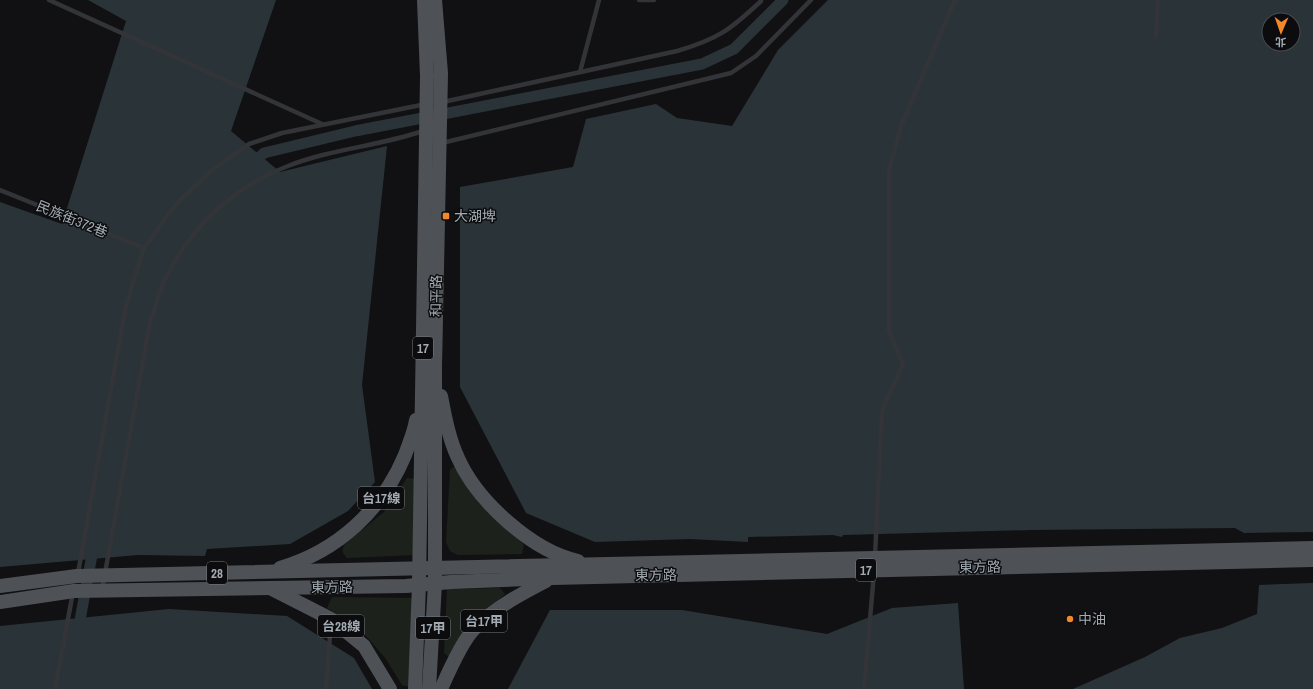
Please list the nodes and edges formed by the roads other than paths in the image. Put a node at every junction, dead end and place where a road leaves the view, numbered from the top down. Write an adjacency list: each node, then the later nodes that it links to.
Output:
1 (49, 0): 14 (lane)
2 (424, 0): 13 (main road, 和平路 / 17)
3 (435, 0): 13 (main road, 和平路 / 17)
4 (599, 0): 12 (lane)
5 (640, 0): 6 (lane)
6 (654, 0)
7 (811, 0): 15 (lane)
8 (955, 0): 21 (lane)
9 (1158, 0): 11 (lane)
10 (761, 1): 12 (lane)
11 (1156, 36)
12 (580, 72): 13 (lane)
13 (433, 106): 14 (lane); 15 (main road, 和平路 / 17)
14 (322, 124): 17 (lane)
15 (433, 134): 18 (main road, 和平路 / 17); 18 (main road, 和平路 / 17); 26 (lane)
16 (0, 190): 17 (lane, 民族街372巷)
17 (144, 248): 27 (lane)
18 (429, 366): 22 (main road); 23 (main road, 和平路 / 17); 24 (main road, 和平路 / 17); 25 (main road, 台17線)
19 (1313, 548): 21 (main road, 東方路 / 17)
20 (1313, 560): 21 (main road, 東方路 / 17)
21 (874, 564): 22 (main road, 東方路 / 17); 28 (main road, 東方路 / 17); 43 (lane)
22 (598, 565): 23 (main road, 東方路 / 17)
23 (435, 567): 24 (main road, 東方路 / 28); 29 (main road, 和平路 / 17甲)
24 (419, 568): 25 (main road, 東方路 / 28); 30 (main road, 和平路 / 17)
25 (264, 572): 26 (main road, 東方路 / 28)
26 (105, 575): 27 (main road, 東方路 / 28); 34 (lane)
27 (77, 576): 31 (main road, 東方路 / 28); 33 (lane)
28 (552, 578): 29 (main road, 東方路 / 17); 42 (main road, 台17甲)
29 (435, 583): 30 (main road, 東方路 / 17); 41 (main road, 和平路 / 17甲)
30 (419, 585): 32 (main road, 東方路 / 28); 40 (main road, 和平路 / 17甲)
31 (0, 586)
32 (270, 588): 34 (main road, 東方路 / 28); 36 (main road, 台28線)
33 (74, 590): 34 (main road, 東方路 / 28); 35 (main road, 東方路 / 28); 37 (lane)
34 (102, 591)
35 (0, 602)
36 (331, 618): 38 (lane); 39 (main road, 台28線)
37 (56, 689)
38 (326, 689)
39 (390, 689)
40 (415, 689)
41 (429, 689)
42 (441, 689)
43 (864, 689)

